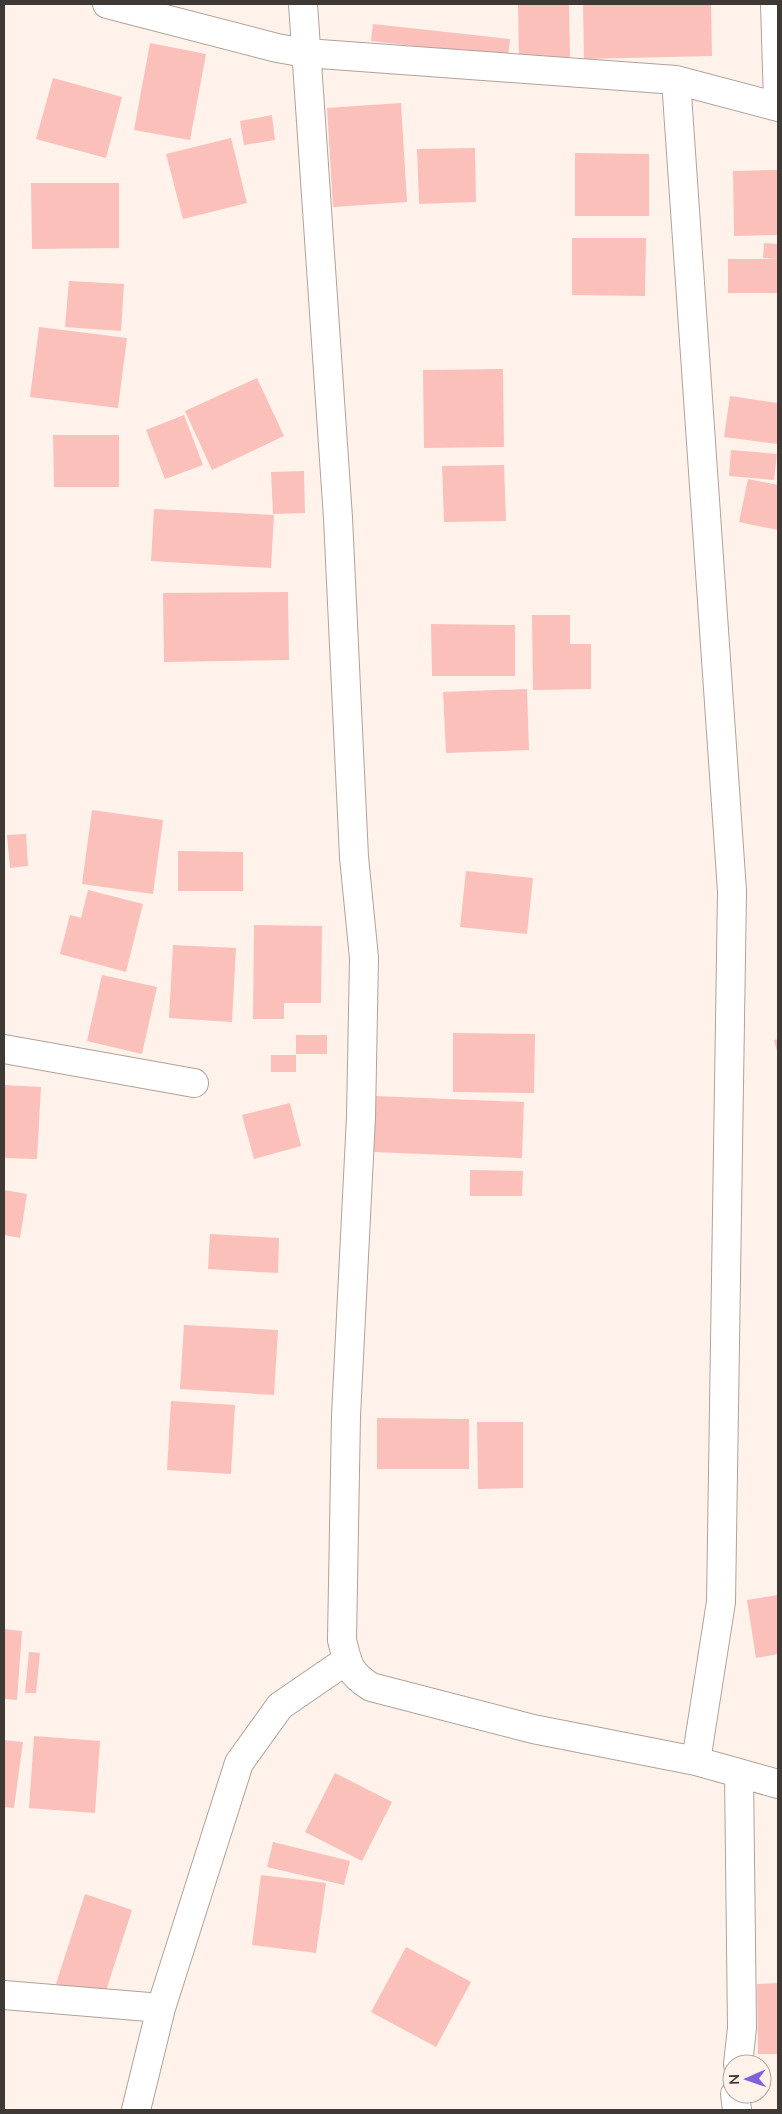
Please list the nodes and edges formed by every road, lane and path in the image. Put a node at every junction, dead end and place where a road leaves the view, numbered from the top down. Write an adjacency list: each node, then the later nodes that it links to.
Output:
1 (107, 4): 4 (street)
2 (303, 4): 4 (street)
3 (775, 4): 6 (street)
4 (306, 53): 5 (street); 10 (street)
5 (676, 80): 7 (street); 11 (street)
6 (778, 102)
7 (778, 107)
8 (4, 1049): 9 (street)
9 (194, 1083)
10 (347, 1660): 11 (street); 15 (street)
11 (696, 1761): 12 (street)
12 (739, 1773): 13 (street); 16 (street)
13 (778, 1784)
14 (4, 1995): 15 (street)
15 (161, 2008): 17 (street)
16 (739, 2054)
17 (136, 2110)

